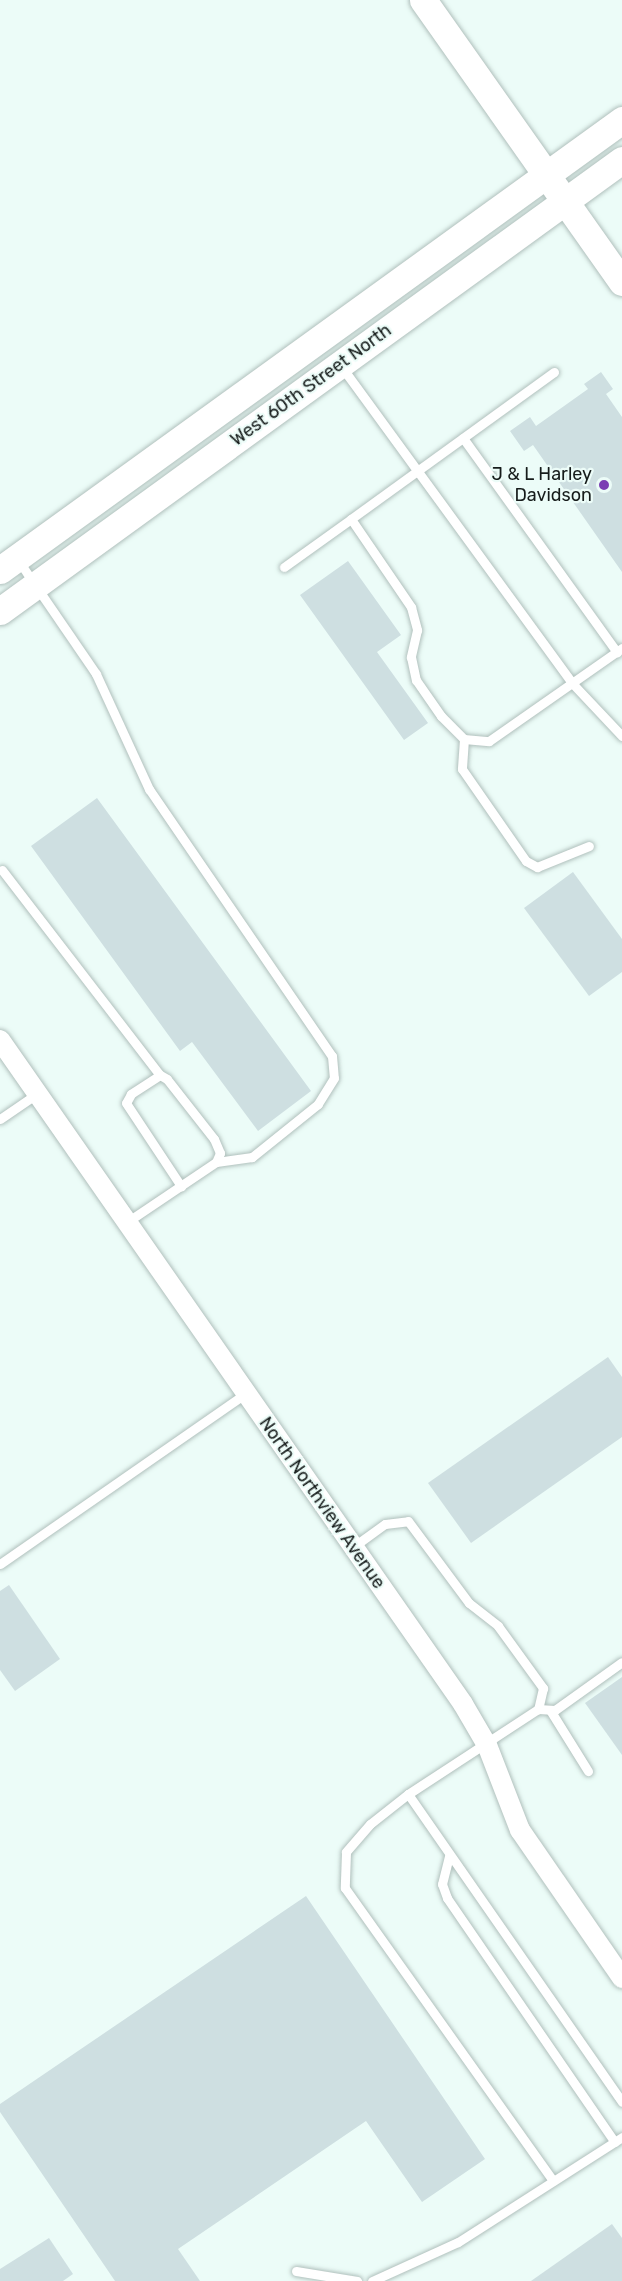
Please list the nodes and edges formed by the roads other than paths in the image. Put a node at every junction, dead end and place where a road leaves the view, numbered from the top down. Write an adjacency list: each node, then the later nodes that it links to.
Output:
1 (423, 0): 4 (main road)
2 (622, 120): 4 (main road, West 60th Street North)
3 (622, 160): 5 (main road, West 60th Street North)
4 (548, 173): 5 (main road); 12 (main road, West 60th Street North)
5 (567, 200): 6 (main road); 7 (main road, West 60th Street North)
6 (622, 282)
7 (340, 364): 10 (lane); 14 (main road, West 60th Street North)
8 (554, 372): 9 (lane)
9 (463, 438): 10 (lane); 16 (lane)
10 (418, 471): 11 (lane); 17 (lane)
11 (351, 519): 13 (lane); 19 (lane)
12 (8, 564): 14 (lane)
13 (284, 567)
14 (35, 585): 15 (main road, West 60th Street North); 26 (lane)
15 (0, 611)
16 (619, 650): 17 (lane)
17 (572, 683): 18 (lane); 19 (lane)
18 (622, 736)
19 (464, 739): 20 (lane)
20 (589, 846)
21 (2, 870): 23 (lane)
22 (0, 1040): 24 (street, North Northview Avenue)
23 (160, 1075): 26 (lane); 27 (lane)
24 (38, 1093): 25 (lane); 28 (street, North Northview Avenue)
25 (0, 1119)
26 (216, 1162): 27 (lane)
27 (181, 1186): 28 (lane)
28 (127, 1222): 29 (street, North Northview Avenue)
29 (246, 1393): 30 (street, North Northview Avenue); 31 (lane)
30 (354, 1547): 33 (lane); 35 (street, North Northview Avenue)
31 (0, 1564)
32 (622, 1662): 34 (lane)
33 (538, 1709): 34 (lane); 35 (lane)
34 (550, 1710): 36 (lane)
35 (487, 1745): 37 (lane); 39 (street, North Northview Avenue)
36 (588, 1771)
37 (408, 1794): 38 (lane); 42 (lane)
38 (449, 1857): 40 (lane); 41 (lane)
39 (620, 1970)
40 (622, 2102)
41 (619, 2140): 42 (lane)
42 (553, 2181): 45 (lane)
43 (296, 2271): 44 (lane)
44 (357, 2281)
45 (372, 2281)

